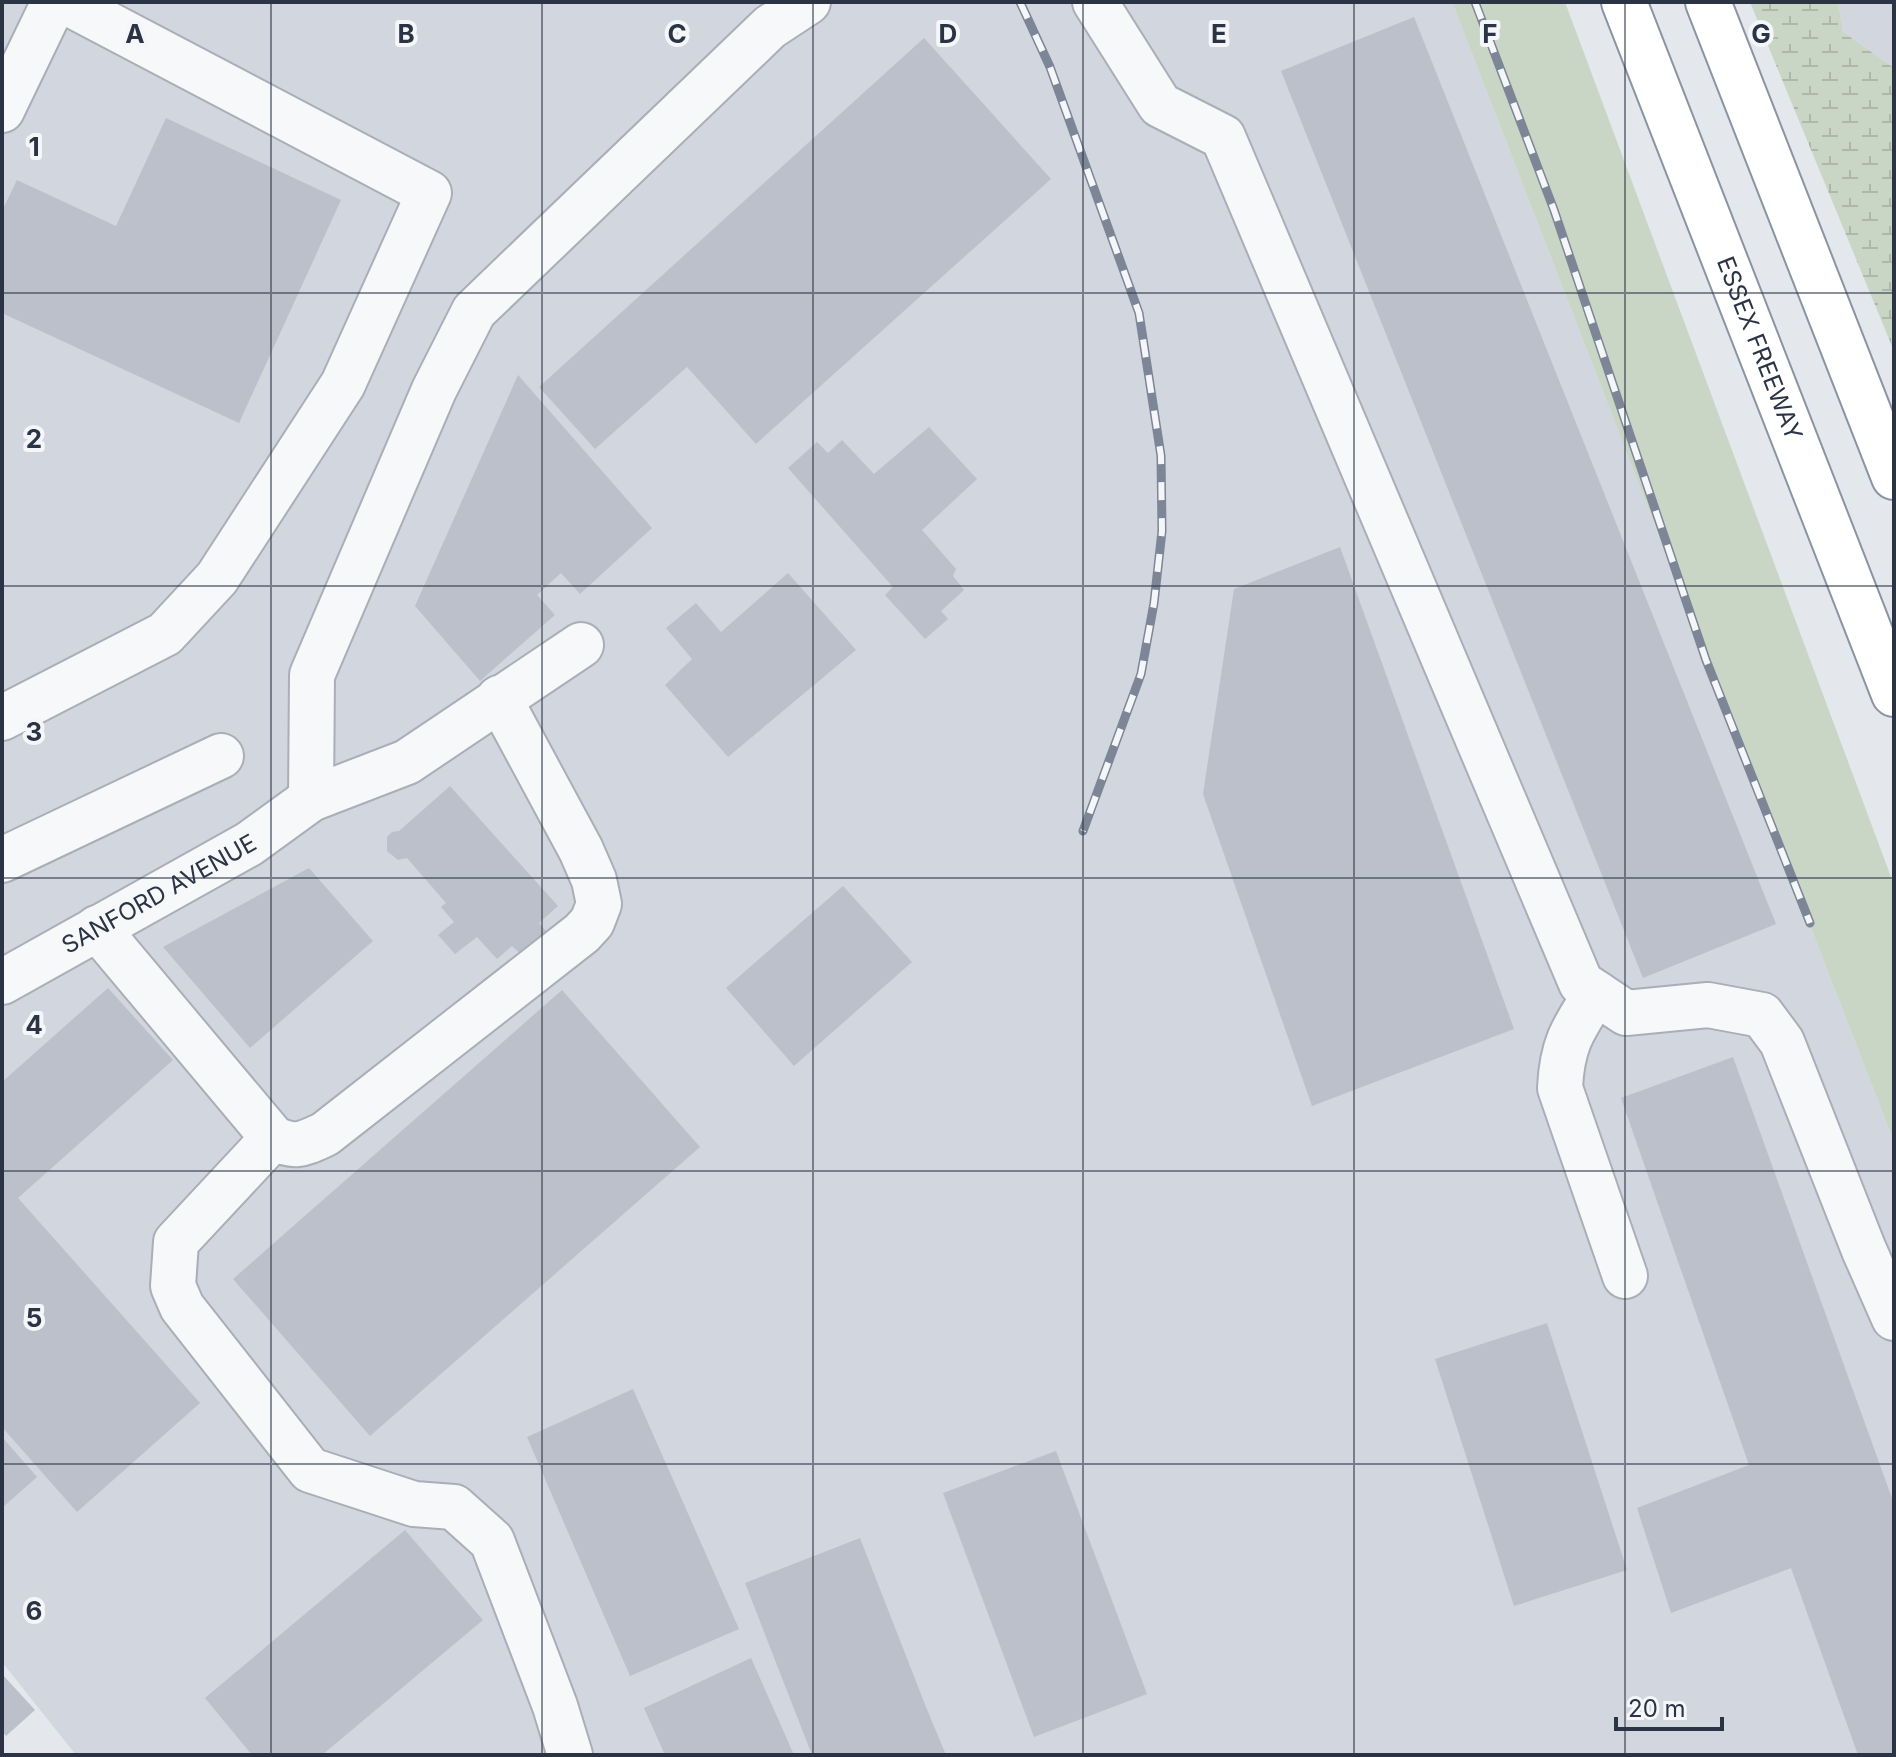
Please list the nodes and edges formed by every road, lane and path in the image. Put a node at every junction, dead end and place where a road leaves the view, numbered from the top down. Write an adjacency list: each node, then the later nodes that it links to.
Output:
1 (54, 2): 7 (street)
2 (66, 2): 12 (street)
3 (808, 2): 14 (street)
4 (1095, 2): 18 (street)
5 (1624, 2): 10 (highway, ESSEX FREEWAY)
6 (1708, 2): 8 (highway)
7 (2, 110)
8 (1894, 477)
9 (581, 645): 11 (street, SANFORD AVENUE)
10 (1894, 694)
11 (499, 698): 14 (street, SANFORD AVENUE); 19 (street)
12 (2, 718)
13 (221, 756): 15 (street)
14 (311, 799): 16 (street, SANFORD AVENUE)
15 (2, 860)
16 (97, 928): 17 (street, SANFORD AVENUE); 19 (street)
17 (2, 982)
18 (1596, 993): 20 (street); 21 (street)
19 (273, 1138): 22 (street)
20 (1625, 1276)
21 (1894, 1318)
22 (570, 1755)

